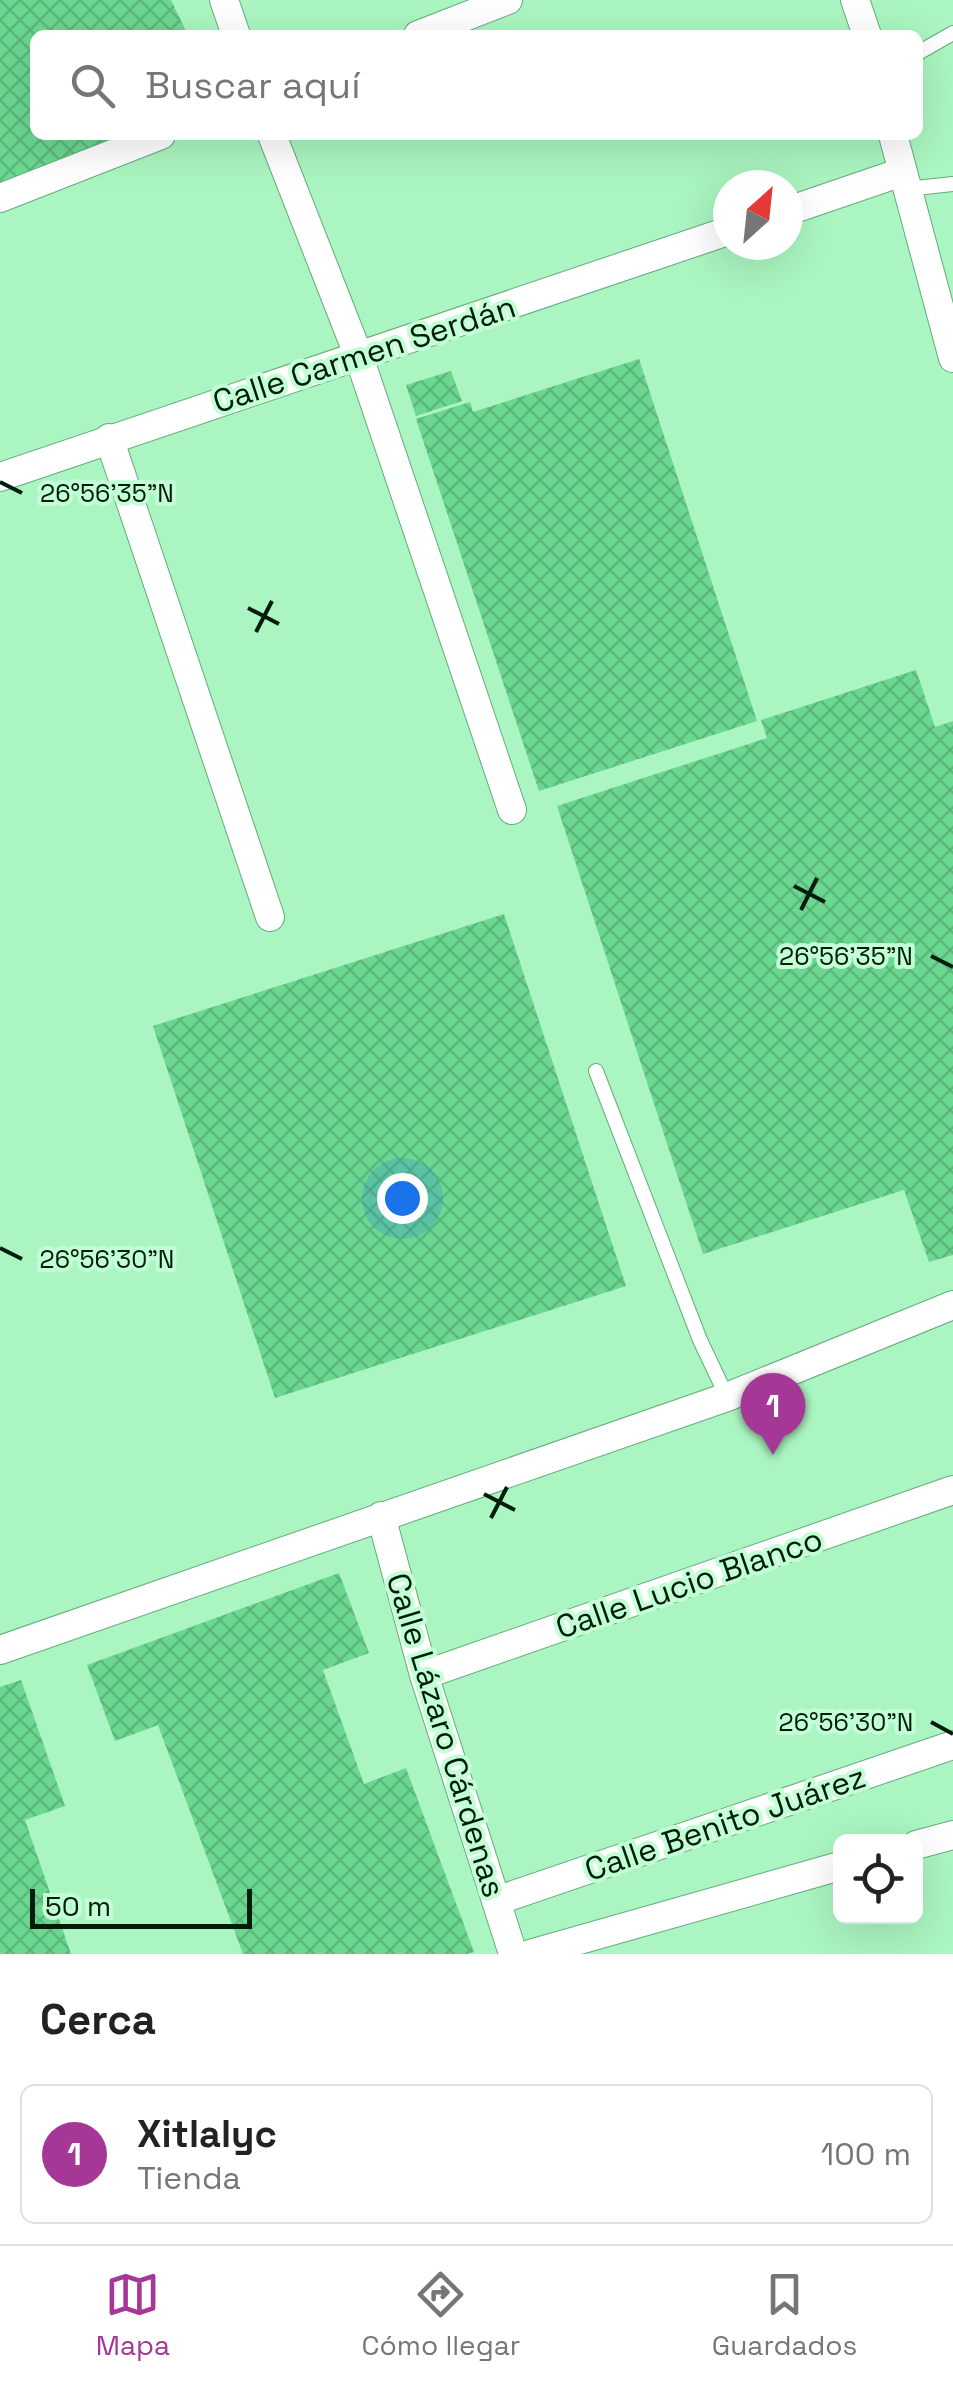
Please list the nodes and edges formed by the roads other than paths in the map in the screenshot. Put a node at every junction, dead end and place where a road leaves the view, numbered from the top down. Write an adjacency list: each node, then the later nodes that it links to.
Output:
1 (224, 0): 4 (street)
2 (508, 0): 5 (street)
3 (855, 0): 6 (street)
4 (234, 30)
5 (431, 30)
6 (865, 30)
7 (953, 33): 8 (lane)
8 (923, 50)
9 (148, 140): 14 (street)
10 (274, 140): 17 (street)
11 (893, 140): 12 (street)
12 (904, 180): 13 (lane); 15 (street); 18 (street)
13 (953, 184)
14 (0, 198)
15 (803, 206)
16 (713, 236): 17 (street, Calle Carmen Serdán)
17 (358, 357): 19 (street, Calle Carmen Serdán); 21 (street)
18 (953, 358)
19 (108, 438): 20 (street, Calle Carmen Serdán); 22 (street)
20 (0, 477)
21 (512, 810)
22 (270, 917)
23 (596, 1071): 25 (lane)
24 (953, 1305): 25 (street)
25 (727, 1397): 27 (street)
26 (953, 1490): 29 (street, Calle Lucio Blanco)
27 (381, 1516): 28 (street); 29 (street, Calle Lázaro Cárdenas)
28 (0, 1650)
29 (424, 1674): 34 (street, Calle Lázaro Cárdenas)
30 (953, 1744): 34 (street, Calle Benito Juárez)
31 (953, 1835): 32 (street)
32 (923, 1843)
33 (833, 1868): 36 (street, Calle Benito Juárez)
34 (496, 1901): 35 (street, Calle Lázaro Cárdenas)
35 (513, 1954)
36 (530, 1954)

